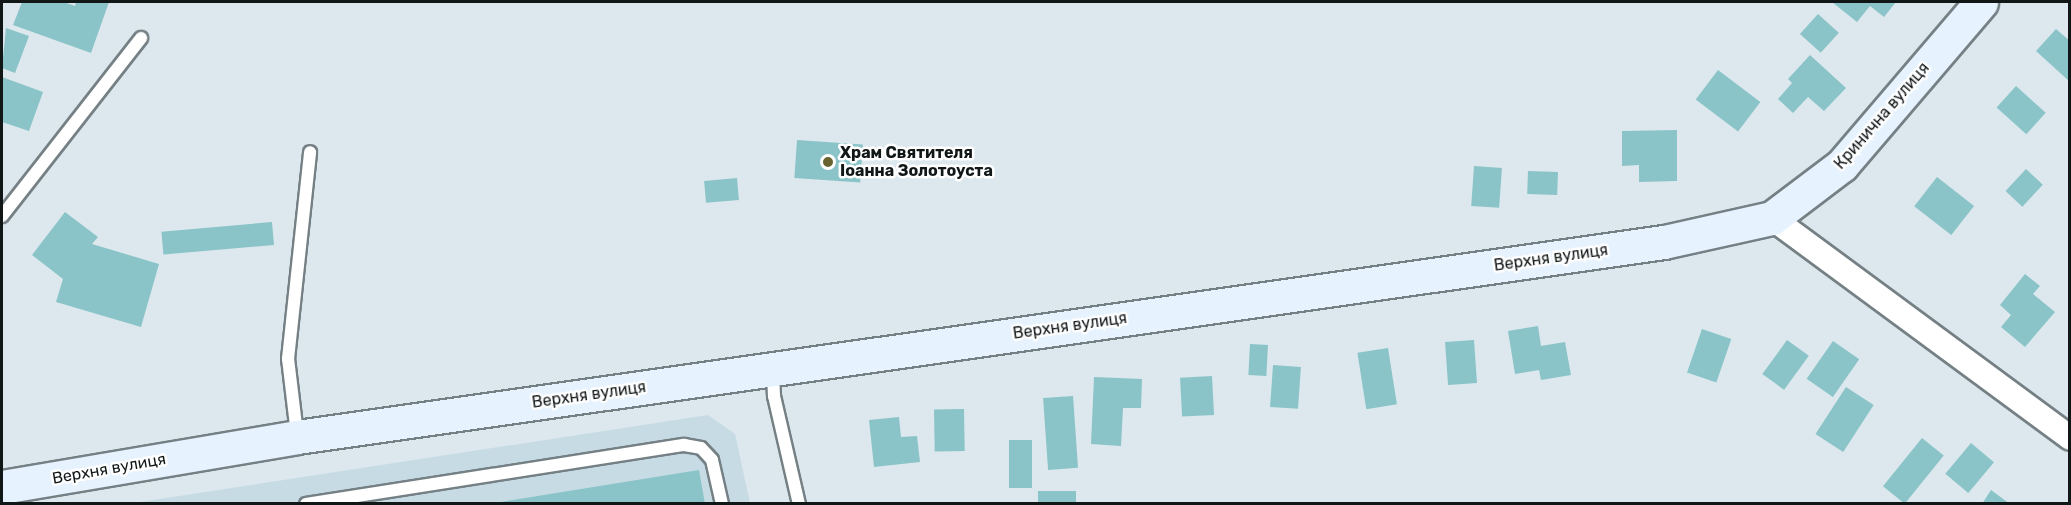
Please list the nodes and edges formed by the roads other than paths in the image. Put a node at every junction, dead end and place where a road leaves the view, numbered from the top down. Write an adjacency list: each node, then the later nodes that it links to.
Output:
1 (1981, 2): 5 (street, Кринична вулиця)
2 (141, 38): 4 (lane)
3 (309, 152): 7 (lane)
4 (2, 216)
5 (1772, 218): 6 (street, Верхня вулиця); 8 (street)
6 (773, 368): 7 (street, Верхня вулиця); 12 (lane)
7 (297, 437): 9 (street, Верхня вулиця)
8 (2070, 438)
9 (2, 487)
10 (306, 504): 11 (lane)
11 (722, 504)
12 (799, 504)

